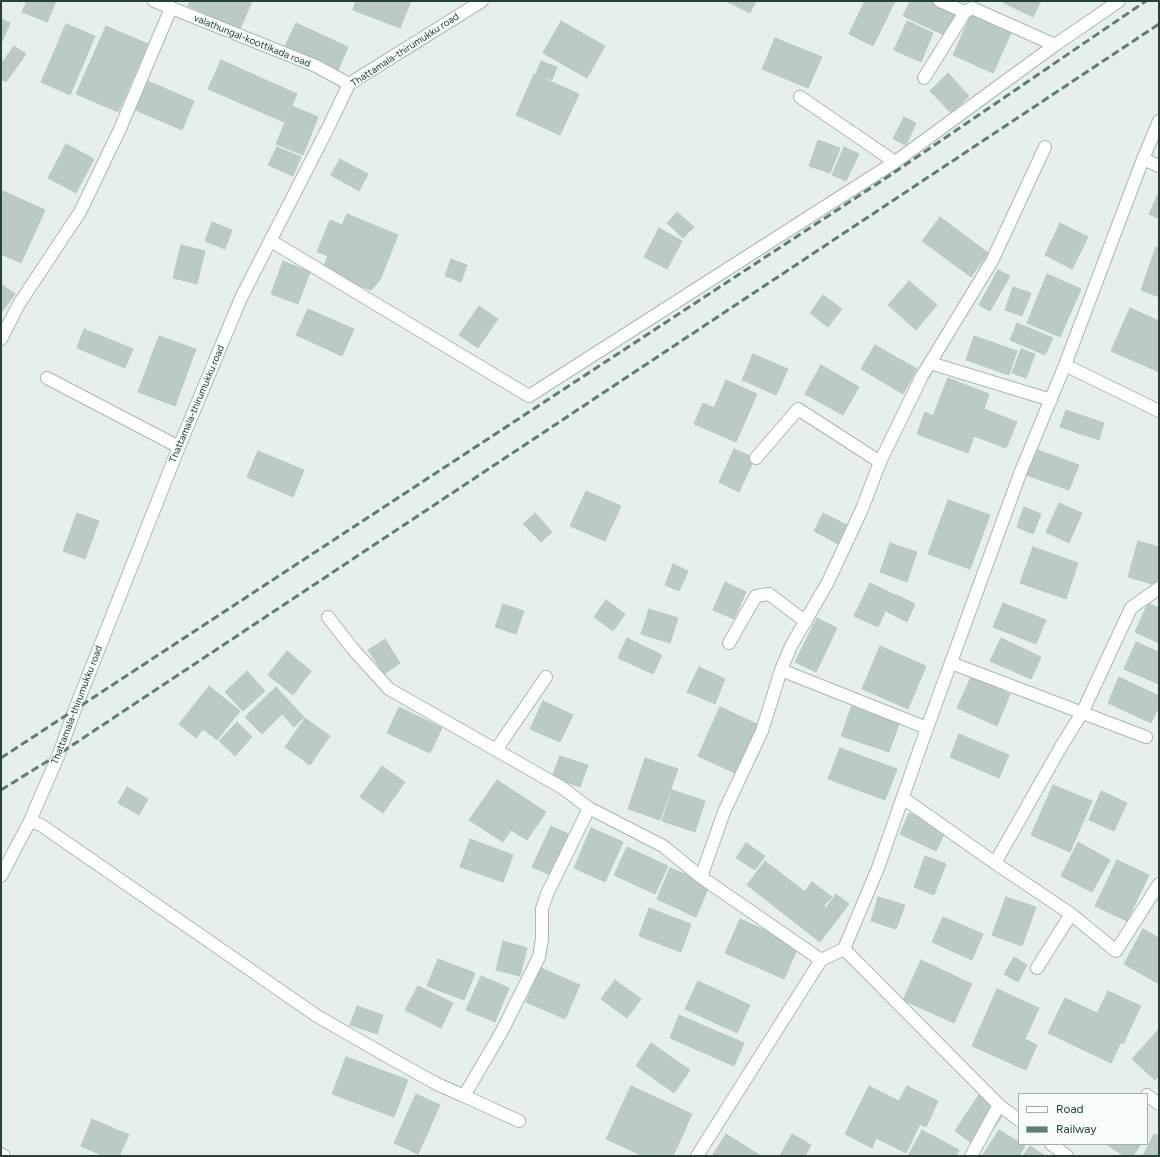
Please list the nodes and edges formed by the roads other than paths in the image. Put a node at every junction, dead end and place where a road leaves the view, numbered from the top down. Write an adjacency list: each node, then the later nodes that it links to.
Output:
1 (154, 1): 5 (street, valathungal-koottikada road)
2 (482, 1): 9 (street, Thattamala-thirumukku road)
3 (940, 1): 6 (street)
4 (1119, 1): 7 (street)
5 (171, 8): 9 (street, valathungal-koottikada road); 17 (street)
6 (966, 12): 7 (street); 8 (street)
7 (1055, 45): 14 (street)
8 (924, 78)
9 (349, 84): 16 (street, Thattamala-thirumukku road)
10 (800, 97): 14 (street)
11 (1159, 121): 13 (street)
12 (1045, 147): 18 (street)
13 (1143, 159): 15 (street); 19 (street)
14 (895, 162): 16 (street)
15 (1159, 166)
16 (271, 241): 23 (street, Thattamala-thirumukku road)
17 (1, 340)
18 (930, 363): 21 (street); 25 (street)
19 (1065, 365): 21 (street); 22 (street)
20 (47, 378): 23 (street)
21 (1051, 400): 30 (street)
22 (1159, 411)
23 (179, 447): 39 (street, Thattamala-thirumukku road)
24 (756, 458): 25 (street)
25 (880, 462): 28 (street)
26 (1159, 588): 33 (street)
27 (328, 617): 36 (street)
28 (806, 622): 29 (street); 31 (street)
29 (730, 644)
30 (951, 663): 33 (street); 34 (street)
31 (781, 670): 34 (street); 42 (street)
32 (546, 677): 36 (street)
33 (1082, 713): 35 (street); 40 (street)
34 (927, 728): 37 (street)
35 (1146, 737)
36 (496, 750): 38 (street)
37 (903, 798): 40 (street); 45 (street)
38 (589, 808): 42 (street); 48 (street)
39 (30, 821): 41 (street, Thattamala-thirumukku road); 48 (street)
40 (995, 863): 44 (street)
41 (1, 876)
42 (701, 877): 46 (street)
43 (1159, 884): 44 (street)
44 (1071, 914): 47 (street)
45 (844, 948): 46 (street); 51 (street)
46 (821, 960): 57 (street)
47 (1037, 968)
48 (464, 1096): 53 (street)
49 (1148, 1096): 50 (street)
50 (1159, 1104)
51 (999, 1105): 52 (street); 58 (street)
52 (1018, 1119)
53 (519, 1121)
54 (1052, 1145): 59 (street)
55 (1, 1154): 56 (street)
56 (4, 1156)
57 (697, 1156)
58 (971, 1156)
59 (1067, 1156)

